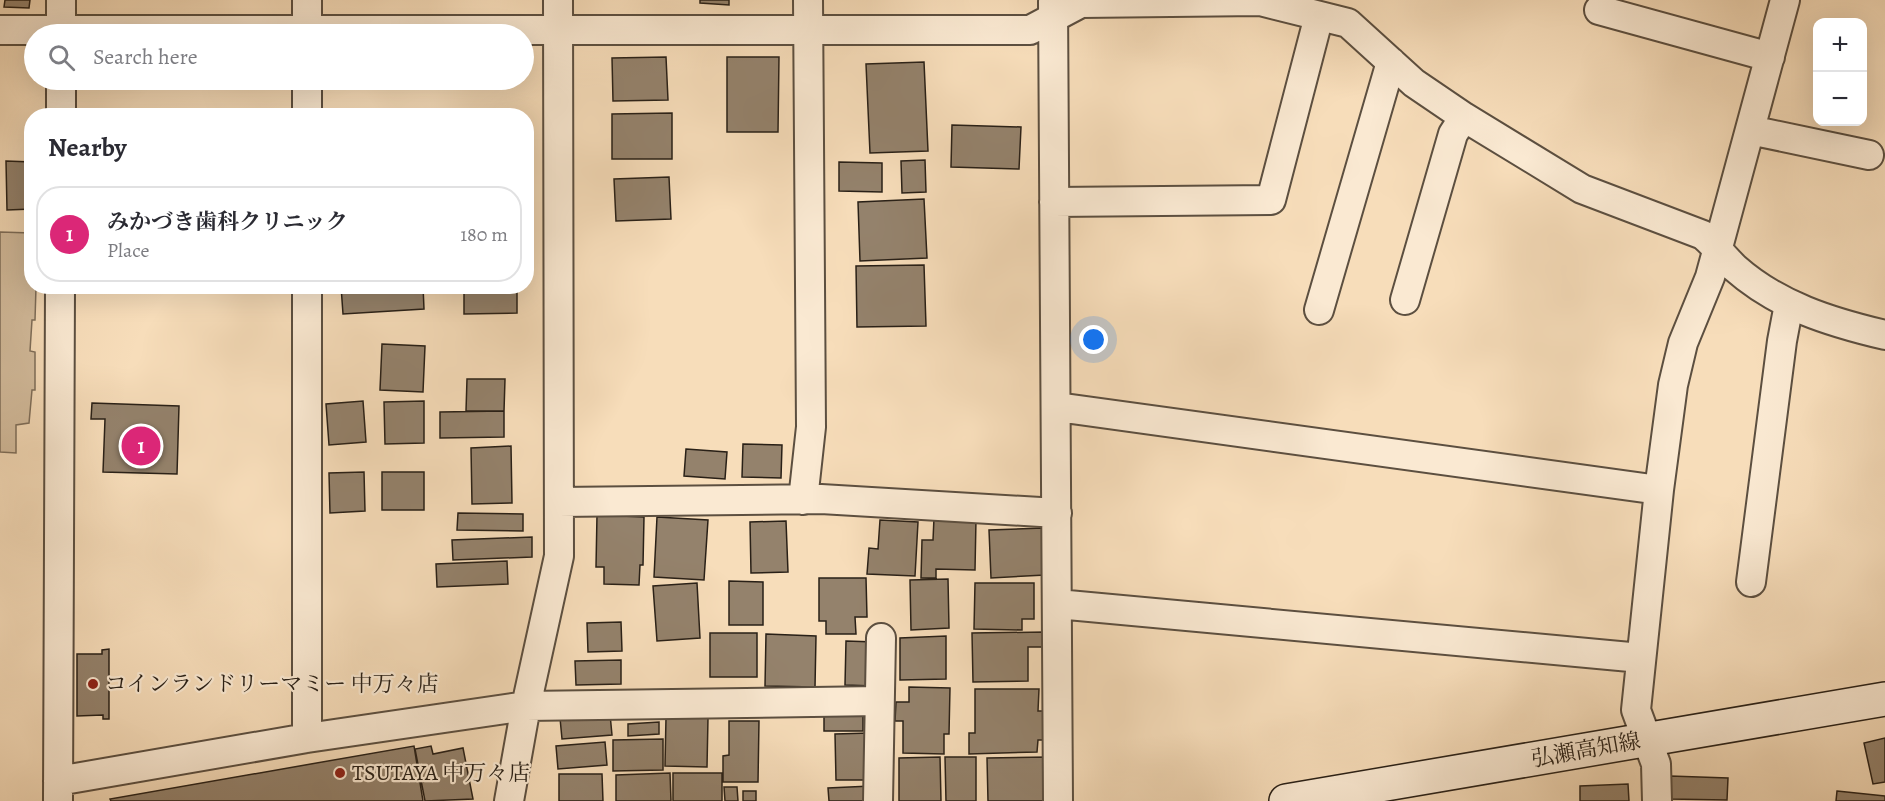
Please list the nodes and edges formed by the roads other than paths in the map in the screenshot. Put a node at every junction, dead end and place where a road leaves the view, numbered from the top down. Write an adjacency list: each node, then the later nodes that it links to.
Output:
1 (61, 0): 10 (street)
2 (307, 0): 11 (street)
3 (558, 0): 13 (street)
4 (808, 0): 15 (street)
5 (1785, 0): 17 (street)
6 (1276, 3): 7 (street); 9 (street)
7 (1053, 9): 15 (street); 26 (street)
8 (1599, 10): 17 (street)
9 (1318, 15): 18 (street); 26 (street)
10 (61, 24)
11 (307, 24)
12 (534, 29): 13 (street)
13 (558, 29): 15 (street); 37 (street)
14 (0, 30): 16 (street)
15 (808, 30): 36 (street)
16 (24, 31)
17 (1770, 57): 24 (street)
18 (1391, 62): 23 (street); 32 (street)
19 (61, 90): 21 (street)
20 (307, 90): 22 (street)
21 (61, 108)
22 (307, 108)
23 (1464, 117): 27 (street); 30 (street)
24 (1750, 130): 25 (street); 27 (street)
25 (1869, 155)
26 (1054, 202): 34 (street)
27 (1718, 248): 31 (street); 35 (street)
28 (60, 294): 48 (street)
29 (307, 294): 46 (street)
30 (1406, 300)
31 (1789, 304): 33 (street); 39 (street)
32 (1319, 310)
33 (1885, 335)
34 (1057, 407): 35 (street); 38 (street)
35 (1659, 490): 42 (street)
36 (803, 500): 37 (street); 38 (street)
37 (560, 502): 45 (street)
38 (1057, 513): 40 (street)
39 (1751, 582)
40 (1057, 604): 42 (street); 51 (street)
41 (881, 638): 44 (street)
42 (1641, 658): 47 (street)
43 (1885, 699): 47 (main road, 弘瀬高知線)
44 (879, 700): 45 (street); 50 (street)
45 (526, 706): 46 (street); 49 (street)
46 (307, 738): 48 (street)
47 (1646, 739): 52 (main road, 弘瀬高知線); 53 (street)
48 (58, 791)
49 (509, 801)
50 (878, 801)
51 (1058, 801)
52 (1286, 801)
53 (1657, 801)

